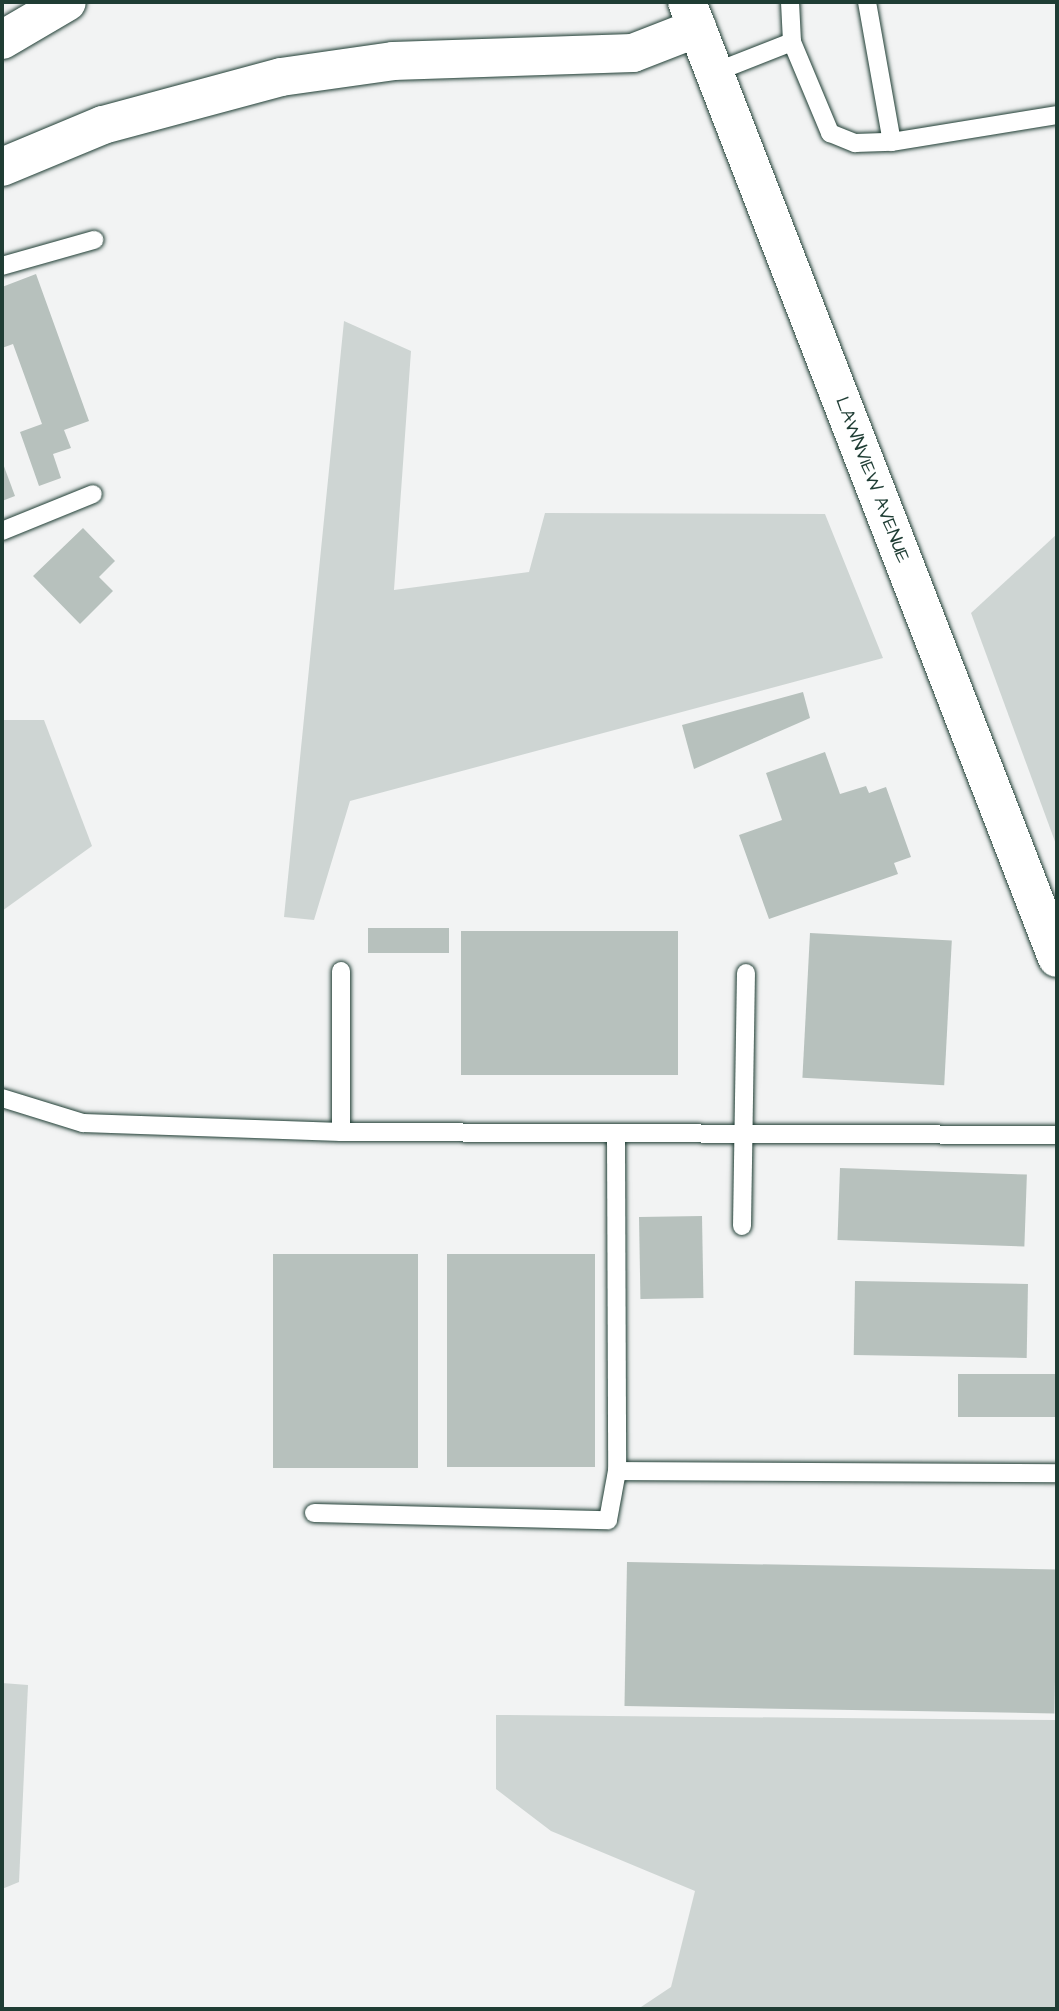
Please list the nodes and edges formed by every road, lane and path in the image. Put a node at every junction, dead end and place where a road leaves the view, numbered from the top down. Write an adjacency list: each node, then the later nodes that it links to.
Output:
1 (67, 2): 5 (main road)
2 (790, 2): 6 (lane)
3 (867, 2): 9 (lane)
4 (692, 15): 7 (main road, LAWNVIEW AVENUE); 10 (main road)
5 (2, 40)
6 (792, 42): 7 (lane); 9 (lane)
7 (713, 73): 15 (main road, LAWNVIEW AVENUE)
8 (1057, 115): 9 (lane)
9 (892, 142)
10 (2, 167)
11 (94, 240): 12 (lane)
12 (2, 266)
13 (93, 494): 14 (lane)
14 (2, 531)
15 (1057, 958)
16 (341, 971): 19 (lane)
17 (746, 973): 22 (lane)
18 (2, 1098): 19 (lane)
19 (341, 1132): 20 (lane)
20 (616, 1135): 22 (lane); 24 (lane)
21 (1057, 1135): 22 (lane)
22 (742, 1137): 23 (lane)
23 (742, 1226)
24 (617, 1471): 25 (lane); 26 (lane)
25 (1057, 1474)
26 (314, 1513)

